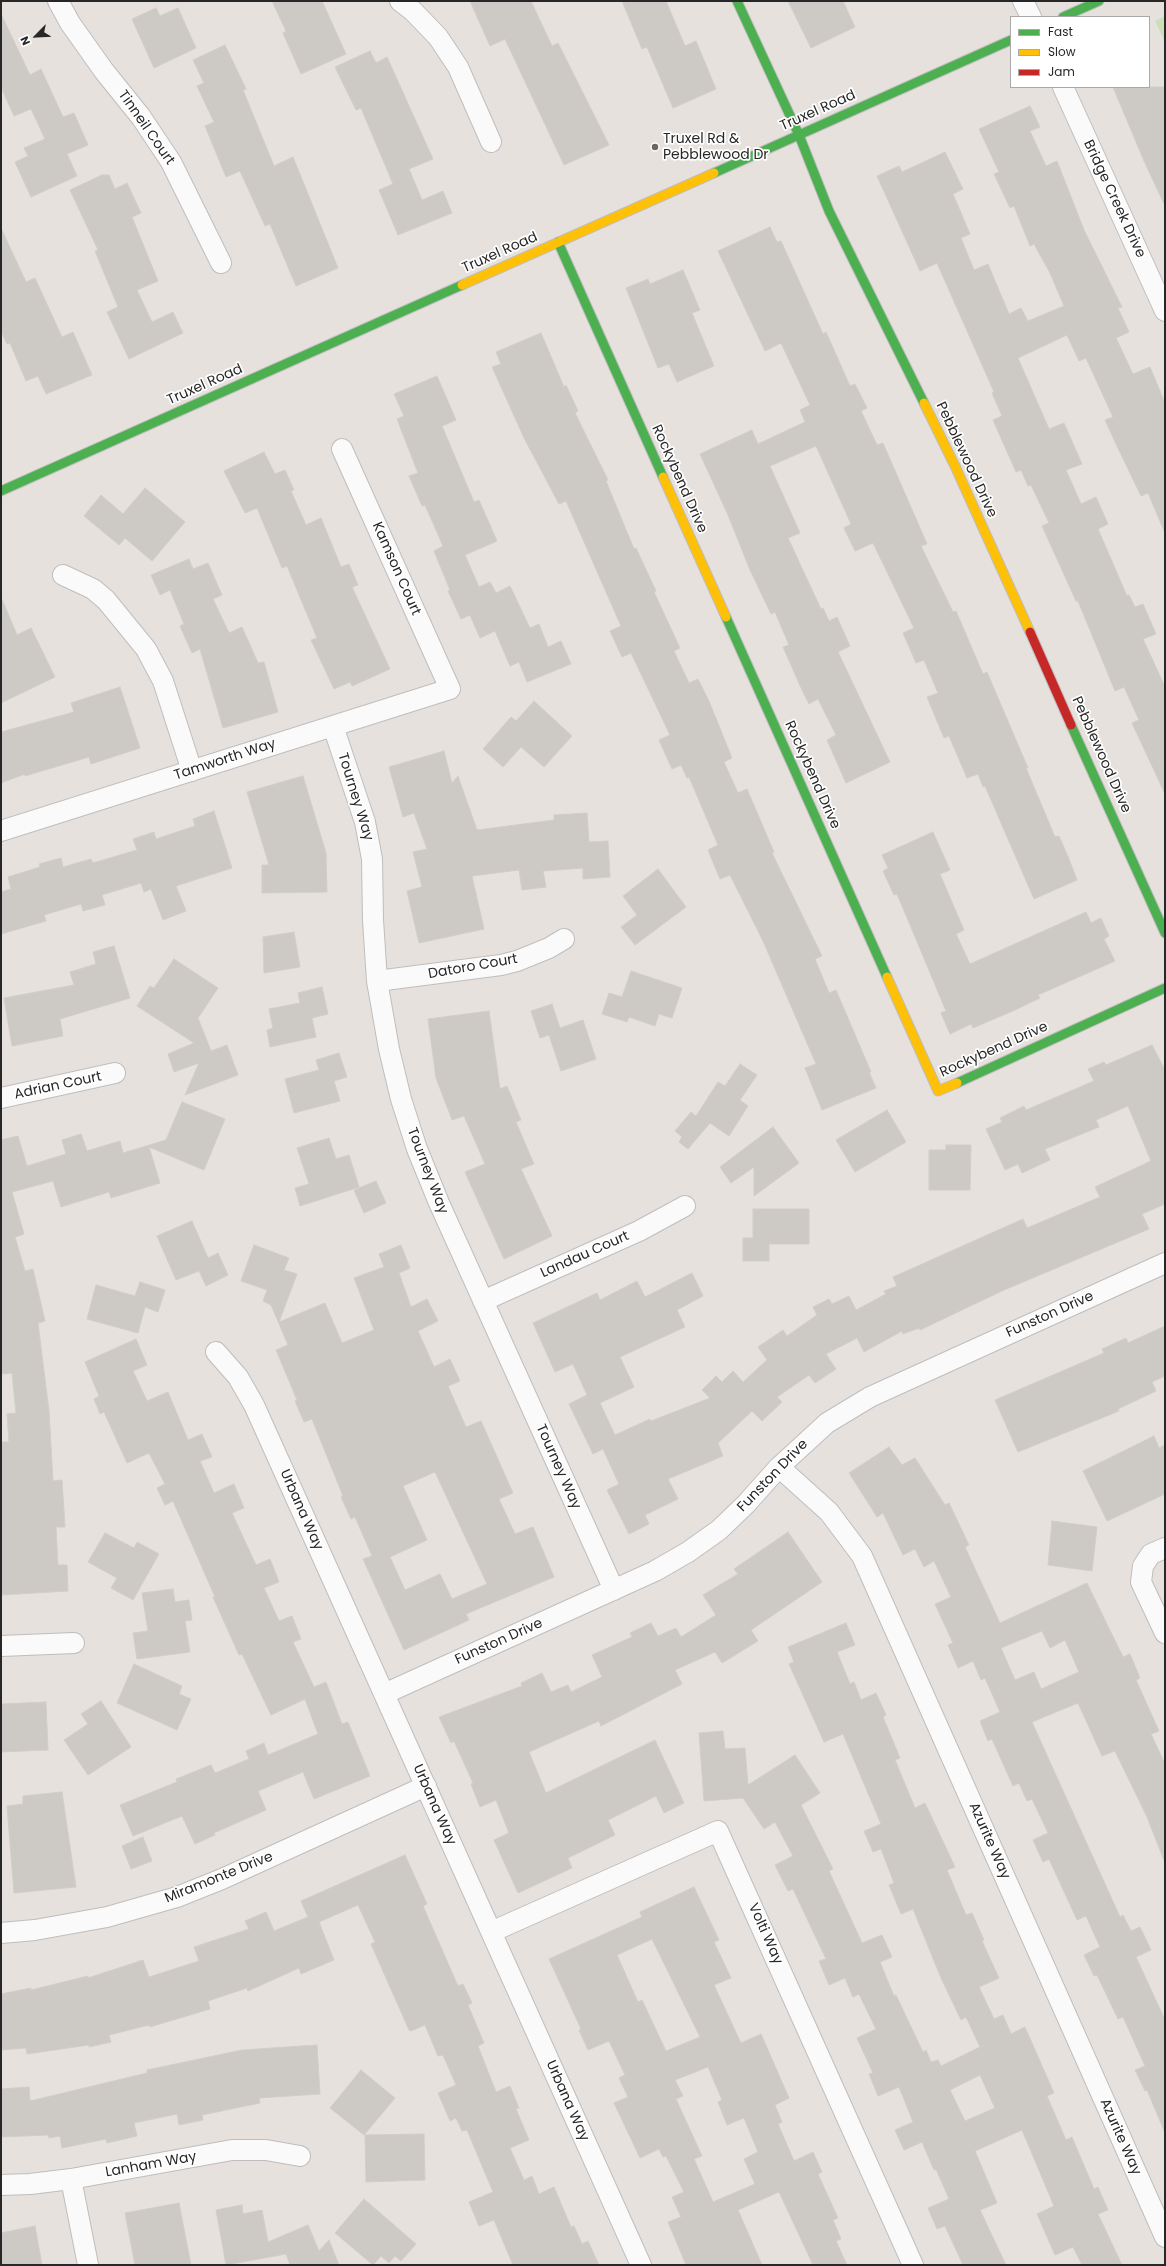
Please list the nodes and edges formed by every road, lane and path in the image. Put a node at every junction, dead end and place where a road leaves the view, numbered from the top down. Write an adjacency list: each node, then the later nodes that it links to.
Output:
1 (58, 1): 13 (street, Tinneil Court)
2 (400, 1): 11 (street)
3 (737, 1): 10 (street, Pebblewood Drive)
4 (1023, 1): 6 (street)
5 (1099, 1): 7 (street)
6 (1030, 16)
7 (1065, 16)
8 (1010, 40): 10 (street, Truxel Road)
9 (1063, 88): 14 (street, Bridge Creek Drive)
10 (799, 135): 12 (street, Truxel Road); 22 (street, Pebblewood Drive)
11 (490, 142)
12 (558, 242): 16 (street, Truxel Road); 25 (street, Rockybend Drive)
13 (221, 263)
14 (1165, 311)
15 (342, 450): 18 (street, Kamson Court)
16 (1, 491)
17 (63, 575): 20 (street)
18 (450, 689): 19 (street, Tamworth Way)
19 (333, 726): 20 (street, Tamworth Way); 24 (street, Tourney Way)
20 (192, 771): 21 (street, Tamworth Way)
21 (1, 831)
22 (1165, 933)
23 (564, 938): 24 (street, Datoro Court)
24 (377, 982): 30 (street, Tourney Way)
25 (1165, 988)
26 (115, 1073): 27 (street, Adrian Court)
27 (1, 1098)
28 (685, 1206): 30 (street, Landau Court)
29 (1165, 1263): 32 (street, Funston Drive)
30 (483, 1301): 34 (street, Tourney Way)
31 (216, 1352): 38 (street, Urbana Way)
32 (780, 1467): 34 (street, Funston Drive); 45 (street, Azurite Way)
33 (1165, 1548): 35 (street)
34 (614, 1590): 38 (street, Funston Drive)
35 (1165, 1633)
36 (74, 1643): 37 (street)
37 (1, 1646)
38 (384, 1694): 39 (street, Urbana Way)
39 (426, 1786): 40 (street, Miramonte Drive); 41 (street, Urbana Way)
40 (1, 1932)
41 (491, 1932): 47 (street, Urbana Way); 48 (street, Volti Way)
42 (300, 2156): 43 (street, Lanham Way)
43 (71, 2179): 44 (street, Lanham Way); 46 (street)
44 (1, 2184)
45 (1165, 2237)
46 (88, 2265)
47 (641, 2265)
48 (913, 2265)

